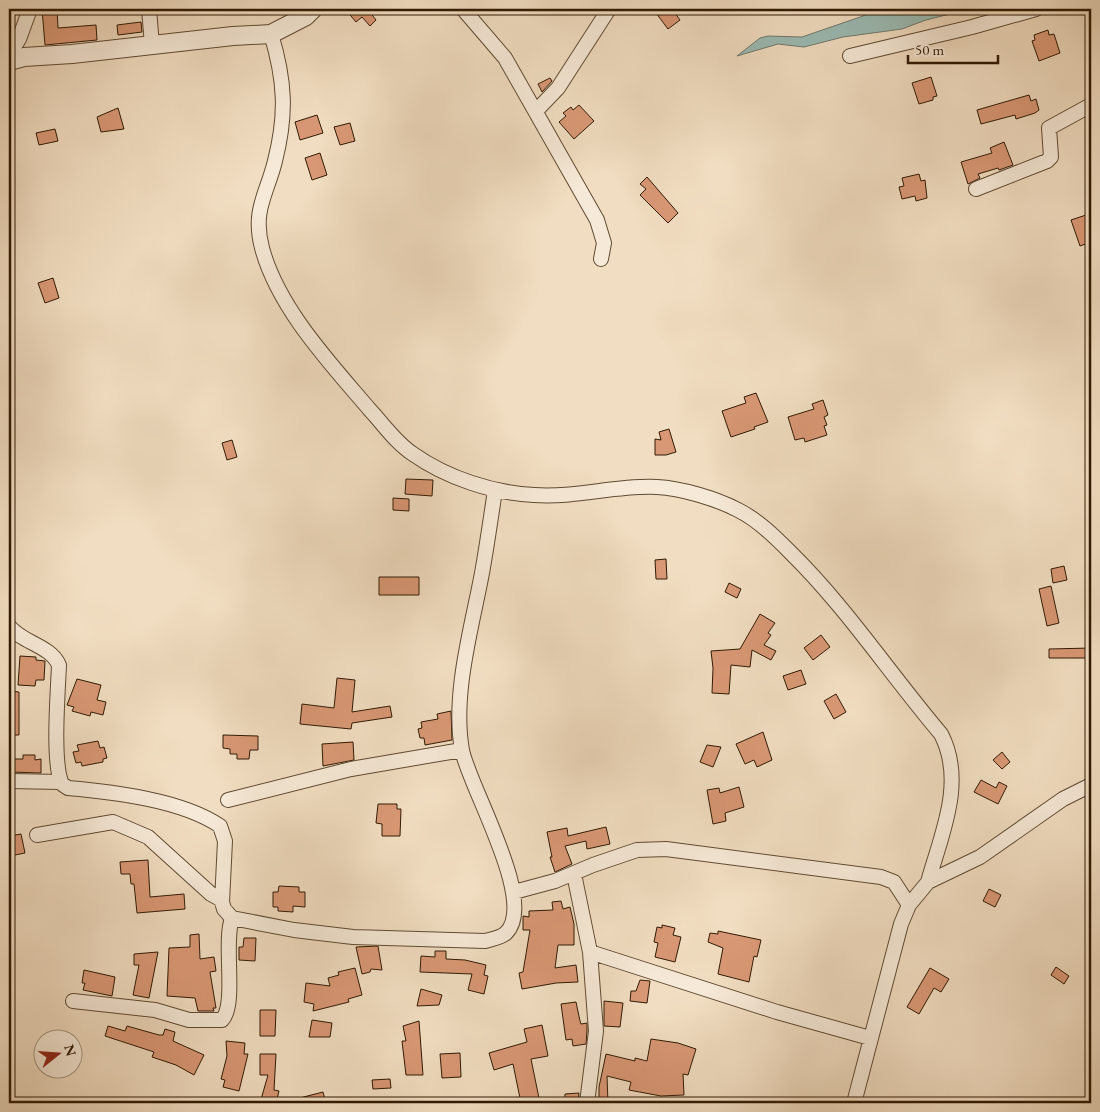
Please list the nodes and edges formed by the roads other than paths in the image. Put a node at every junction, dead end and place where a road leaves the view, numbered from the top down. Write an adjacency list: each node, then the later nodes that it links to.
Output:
1 (30, 9): 9 (street)
2 (149, 9): 8 (street)
3 (313, 9): 7 (street)
4 (463, 9): 13 (street)
5 (609, 9): 13 (street)
6 (1036, 9): 10 (street)
7 (272, 34): 8 (street); 16 (street)
8 (152, 45): 11 (street)
9 (9, 55)
10 (850, 56)
11 (9, 62)
12 (1091, 105): 14 (street)
13 (536, 111): 15 (street)
14 (976, 189)
15 (601, 259)
16 (495, 490): 18 (street); 25 (street)
17 (9, 626): 20 (street)
18 (462, 750): 22 (street); 26 (street)
19 (9, 781): 20 (street)
20 (61, 782): 27 (street)
21 (1091, 785): 25 (street)
22 (228, 800)
23 (37, 835): 27 (street)
24 (574, 874): 26 (street); 28 (street); 30 (street)
25 (928, 882): 28 (street)
26 (514, 892): 29 (street)
27 (222, 900): 29 (street)
28 (909, 905): 32 (street)
29 (232, 918): 31 (street)
30 (590, 952): 32 (street); 33 (street)
31 (73, 1001)
32 (870, 1038): 34 (street)
33 (587, 1103)
34 (854, 1103)

